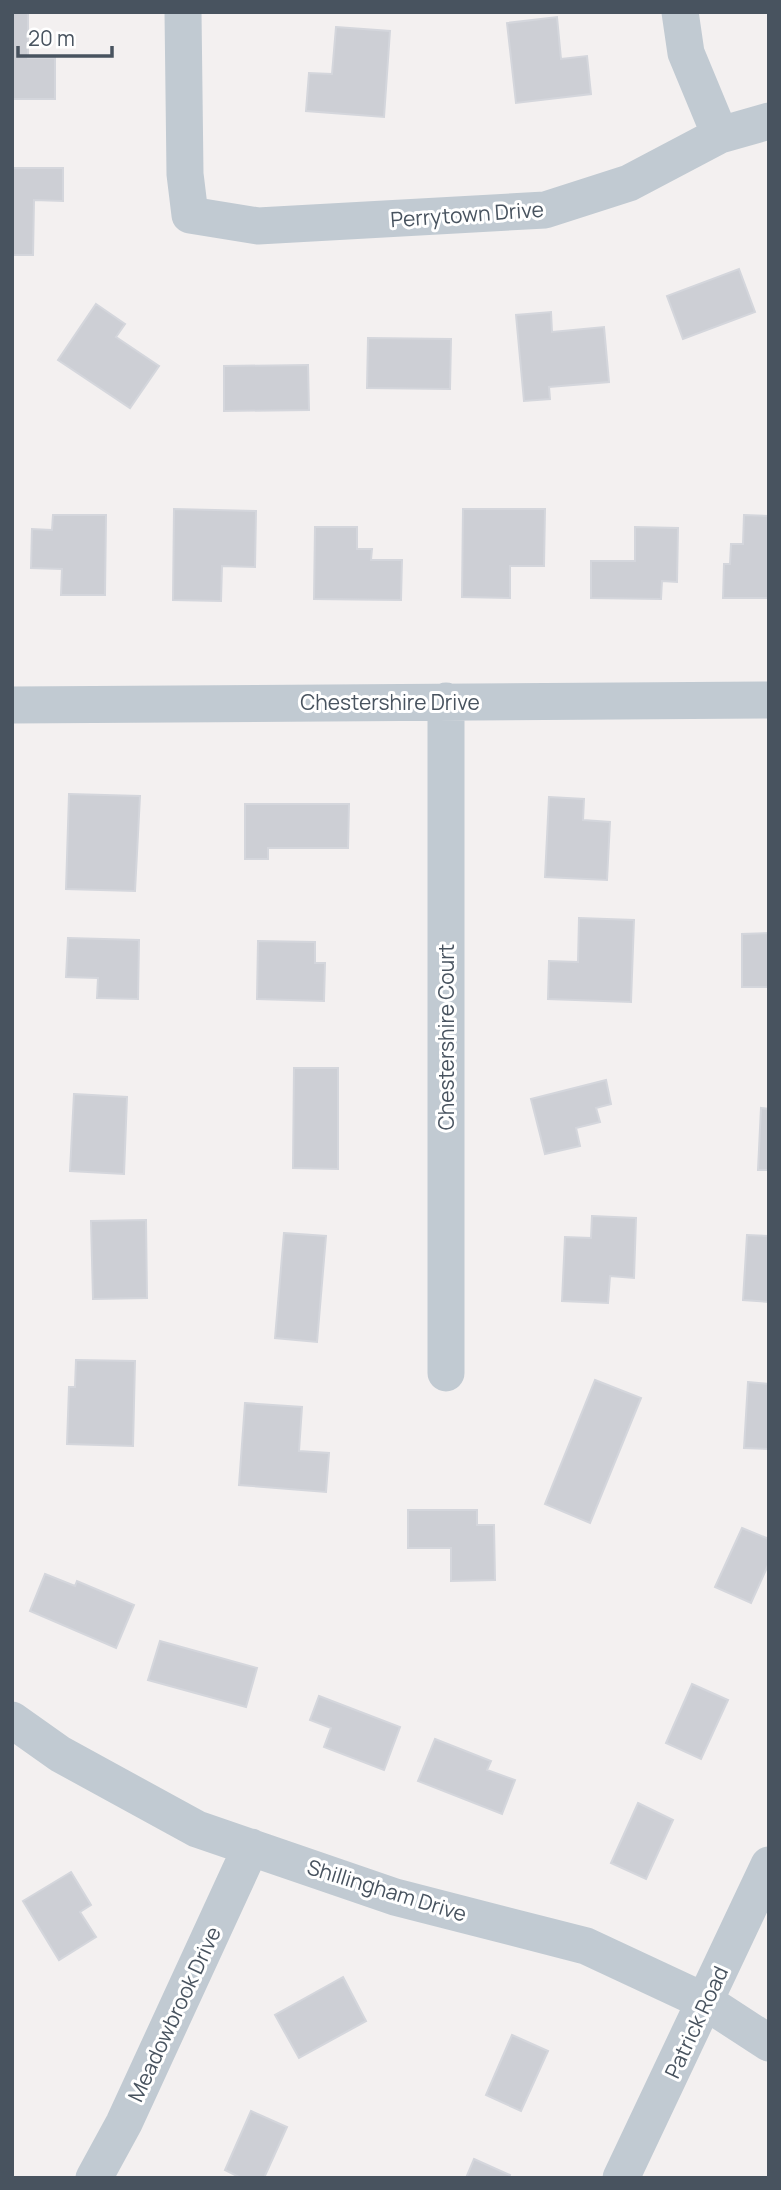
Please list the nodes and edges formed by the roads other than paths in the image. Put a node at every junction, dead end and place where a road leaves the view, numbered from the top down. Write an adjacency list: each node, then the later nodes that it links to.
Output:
1 (183, 12): 4 (street, Perrytown Drive)
2 (680, 12): 4 (street)
3 (769, 121): 4 (street, Perrytown Drive)
4 (720, 135)
5 (769, 700): 6 (street, Chestershire Drive)
6 (446, 701): 7 (street, Chestershire Drive); 8 (street, Chestershire Court)
7 (12, 705)
8 (446, 1373)
9 (12, 1720): 10 (street, Shillingham Drive)
10 (251, 1847): 12 (street, Shillingham Drive); 14 (street, Meadowbrook Drive)
11 (769, 1866): 12 (street, Patrick Road)
12 (706, 2002): 13 (street, Shillingham Drive); 15 (street, Patrick Road)
13 (769, 2043)
14 (94, 2178)
15 (621, 2178)

